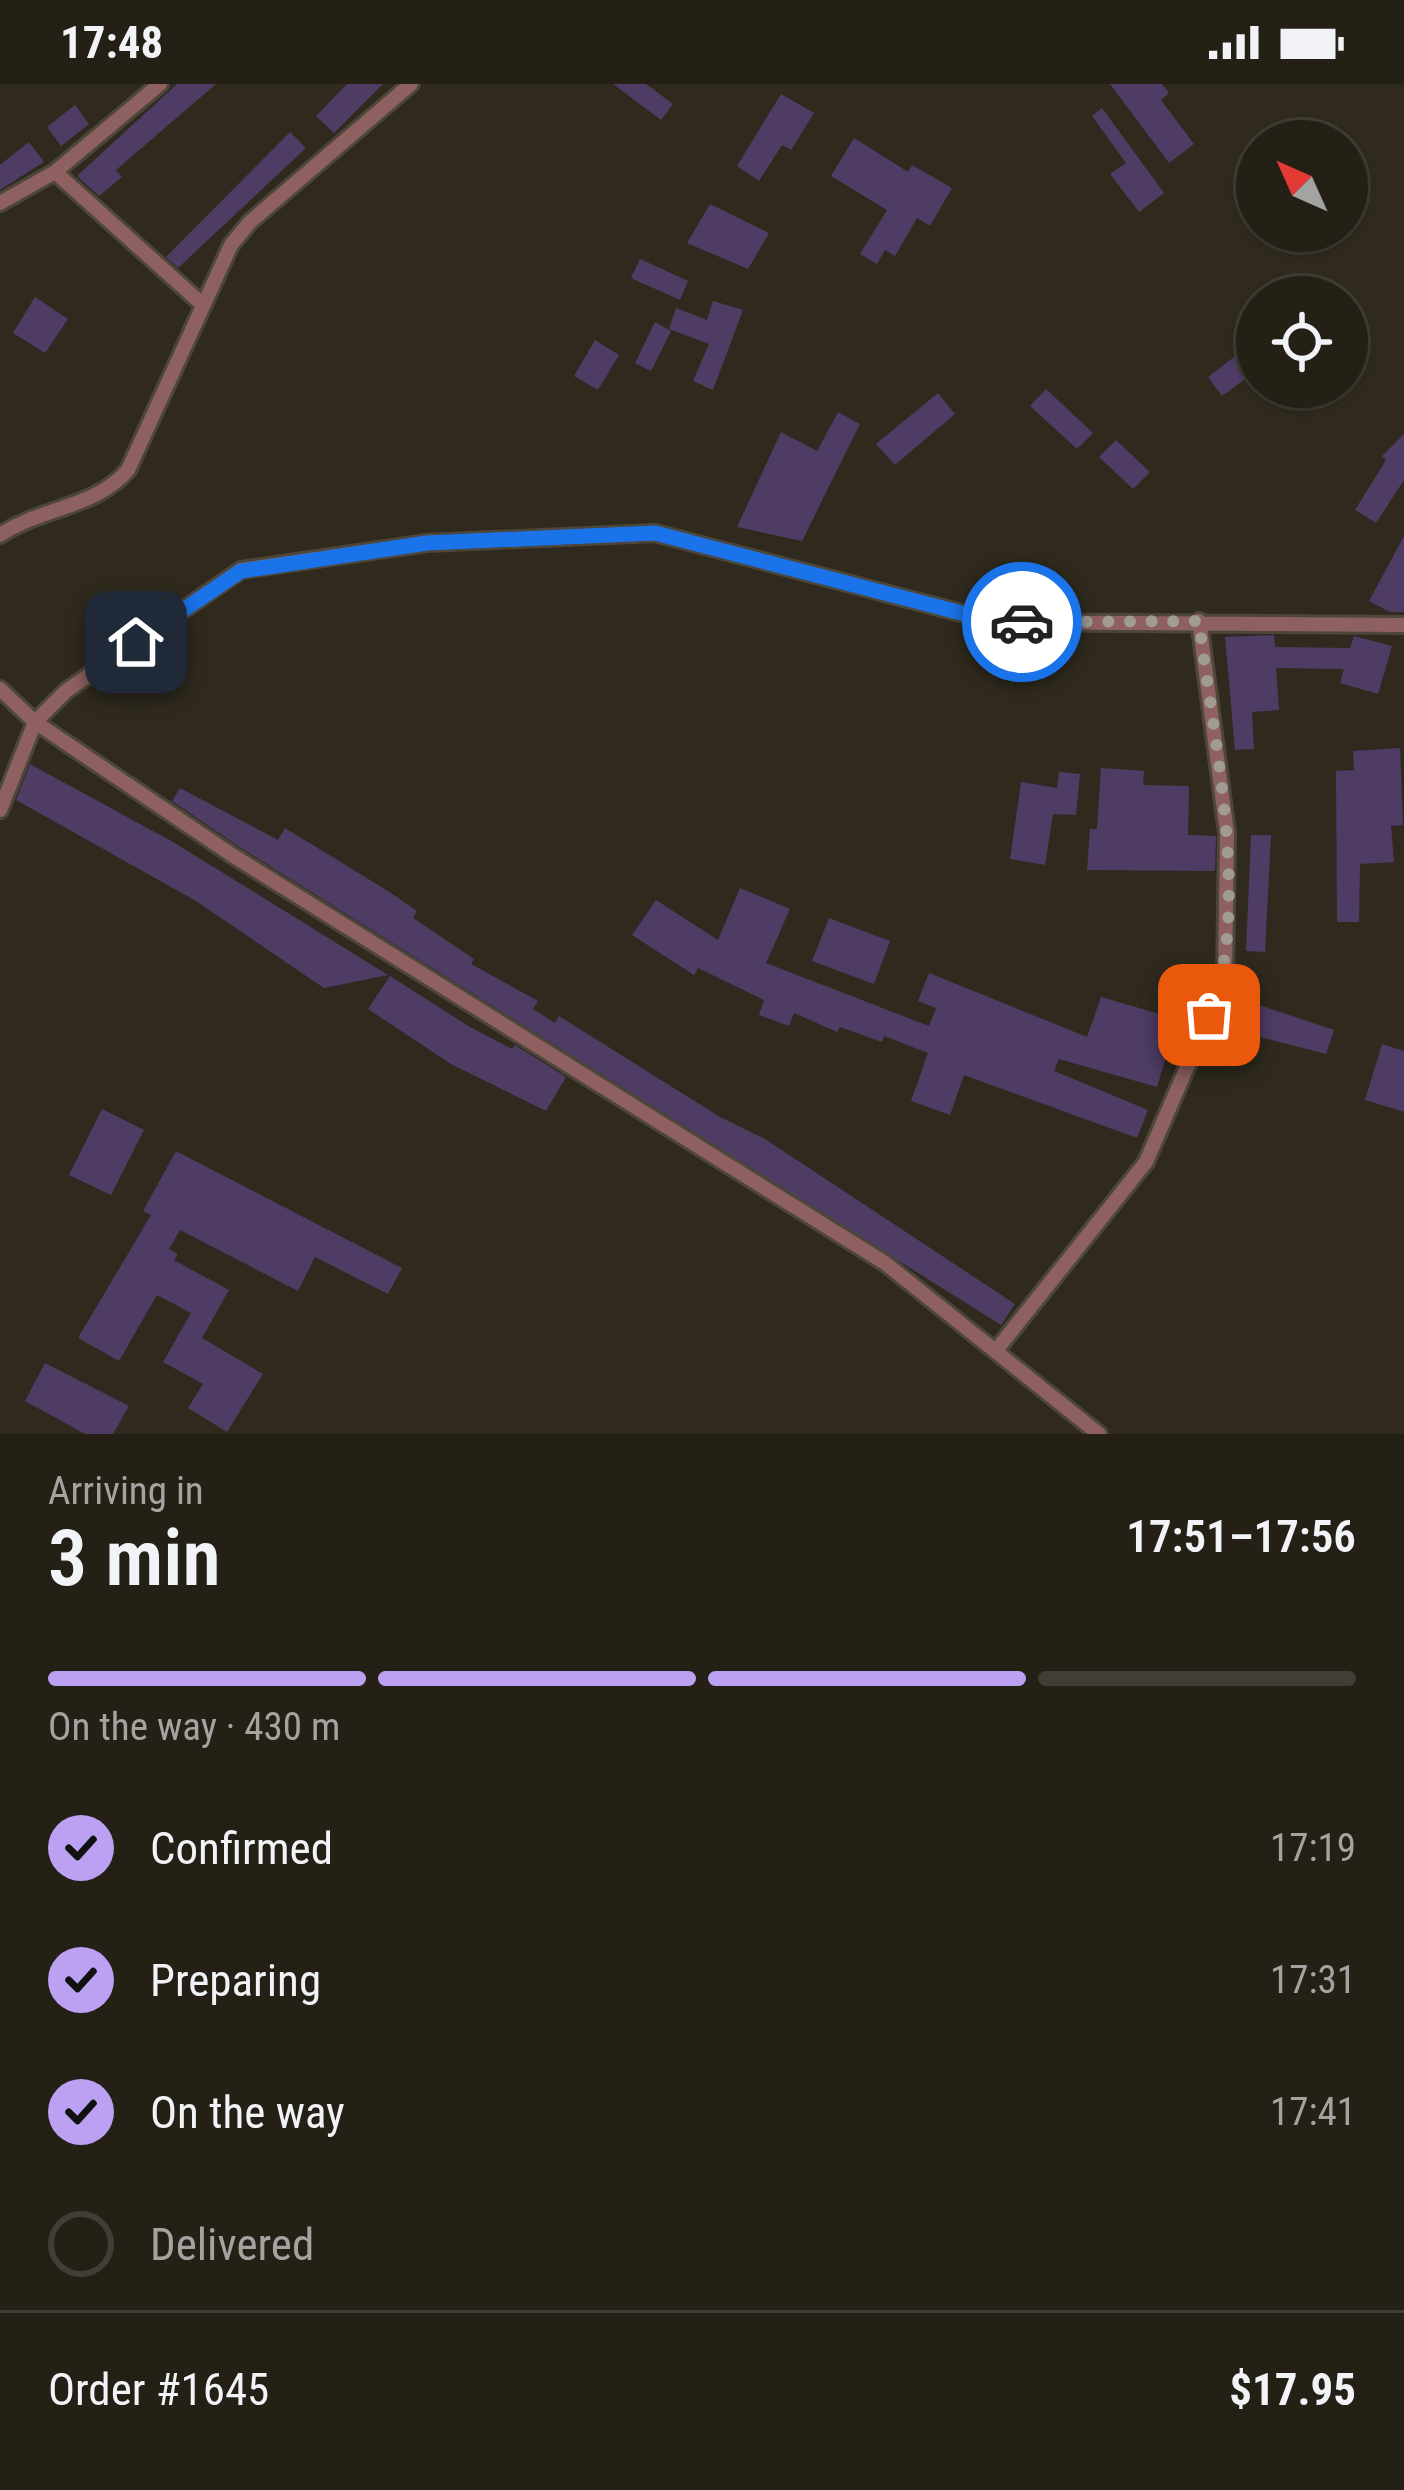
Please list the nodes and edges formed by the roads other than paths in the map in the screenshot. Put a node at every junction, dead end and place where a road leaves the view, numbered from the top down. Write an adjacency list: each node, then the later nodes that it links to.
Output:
1 (160, 84): 3 (street)
2 (411, 84): 5 (street)
3 (55, 172): 4 (street); 5 (street)
4 (0, 202)
5 (203, 305): 6 (street)
6 (0, 535)
7 (1199, 621): 8 (street); 10 (street); 12 (street)
8 (1404, 626)
9 (0, 689): 10 (street)
10 (35, 722): 11 (street); 12 (street)
11 (0, 810)
12 (998, 1348): 13 (street)
13 (1099, 1434)

